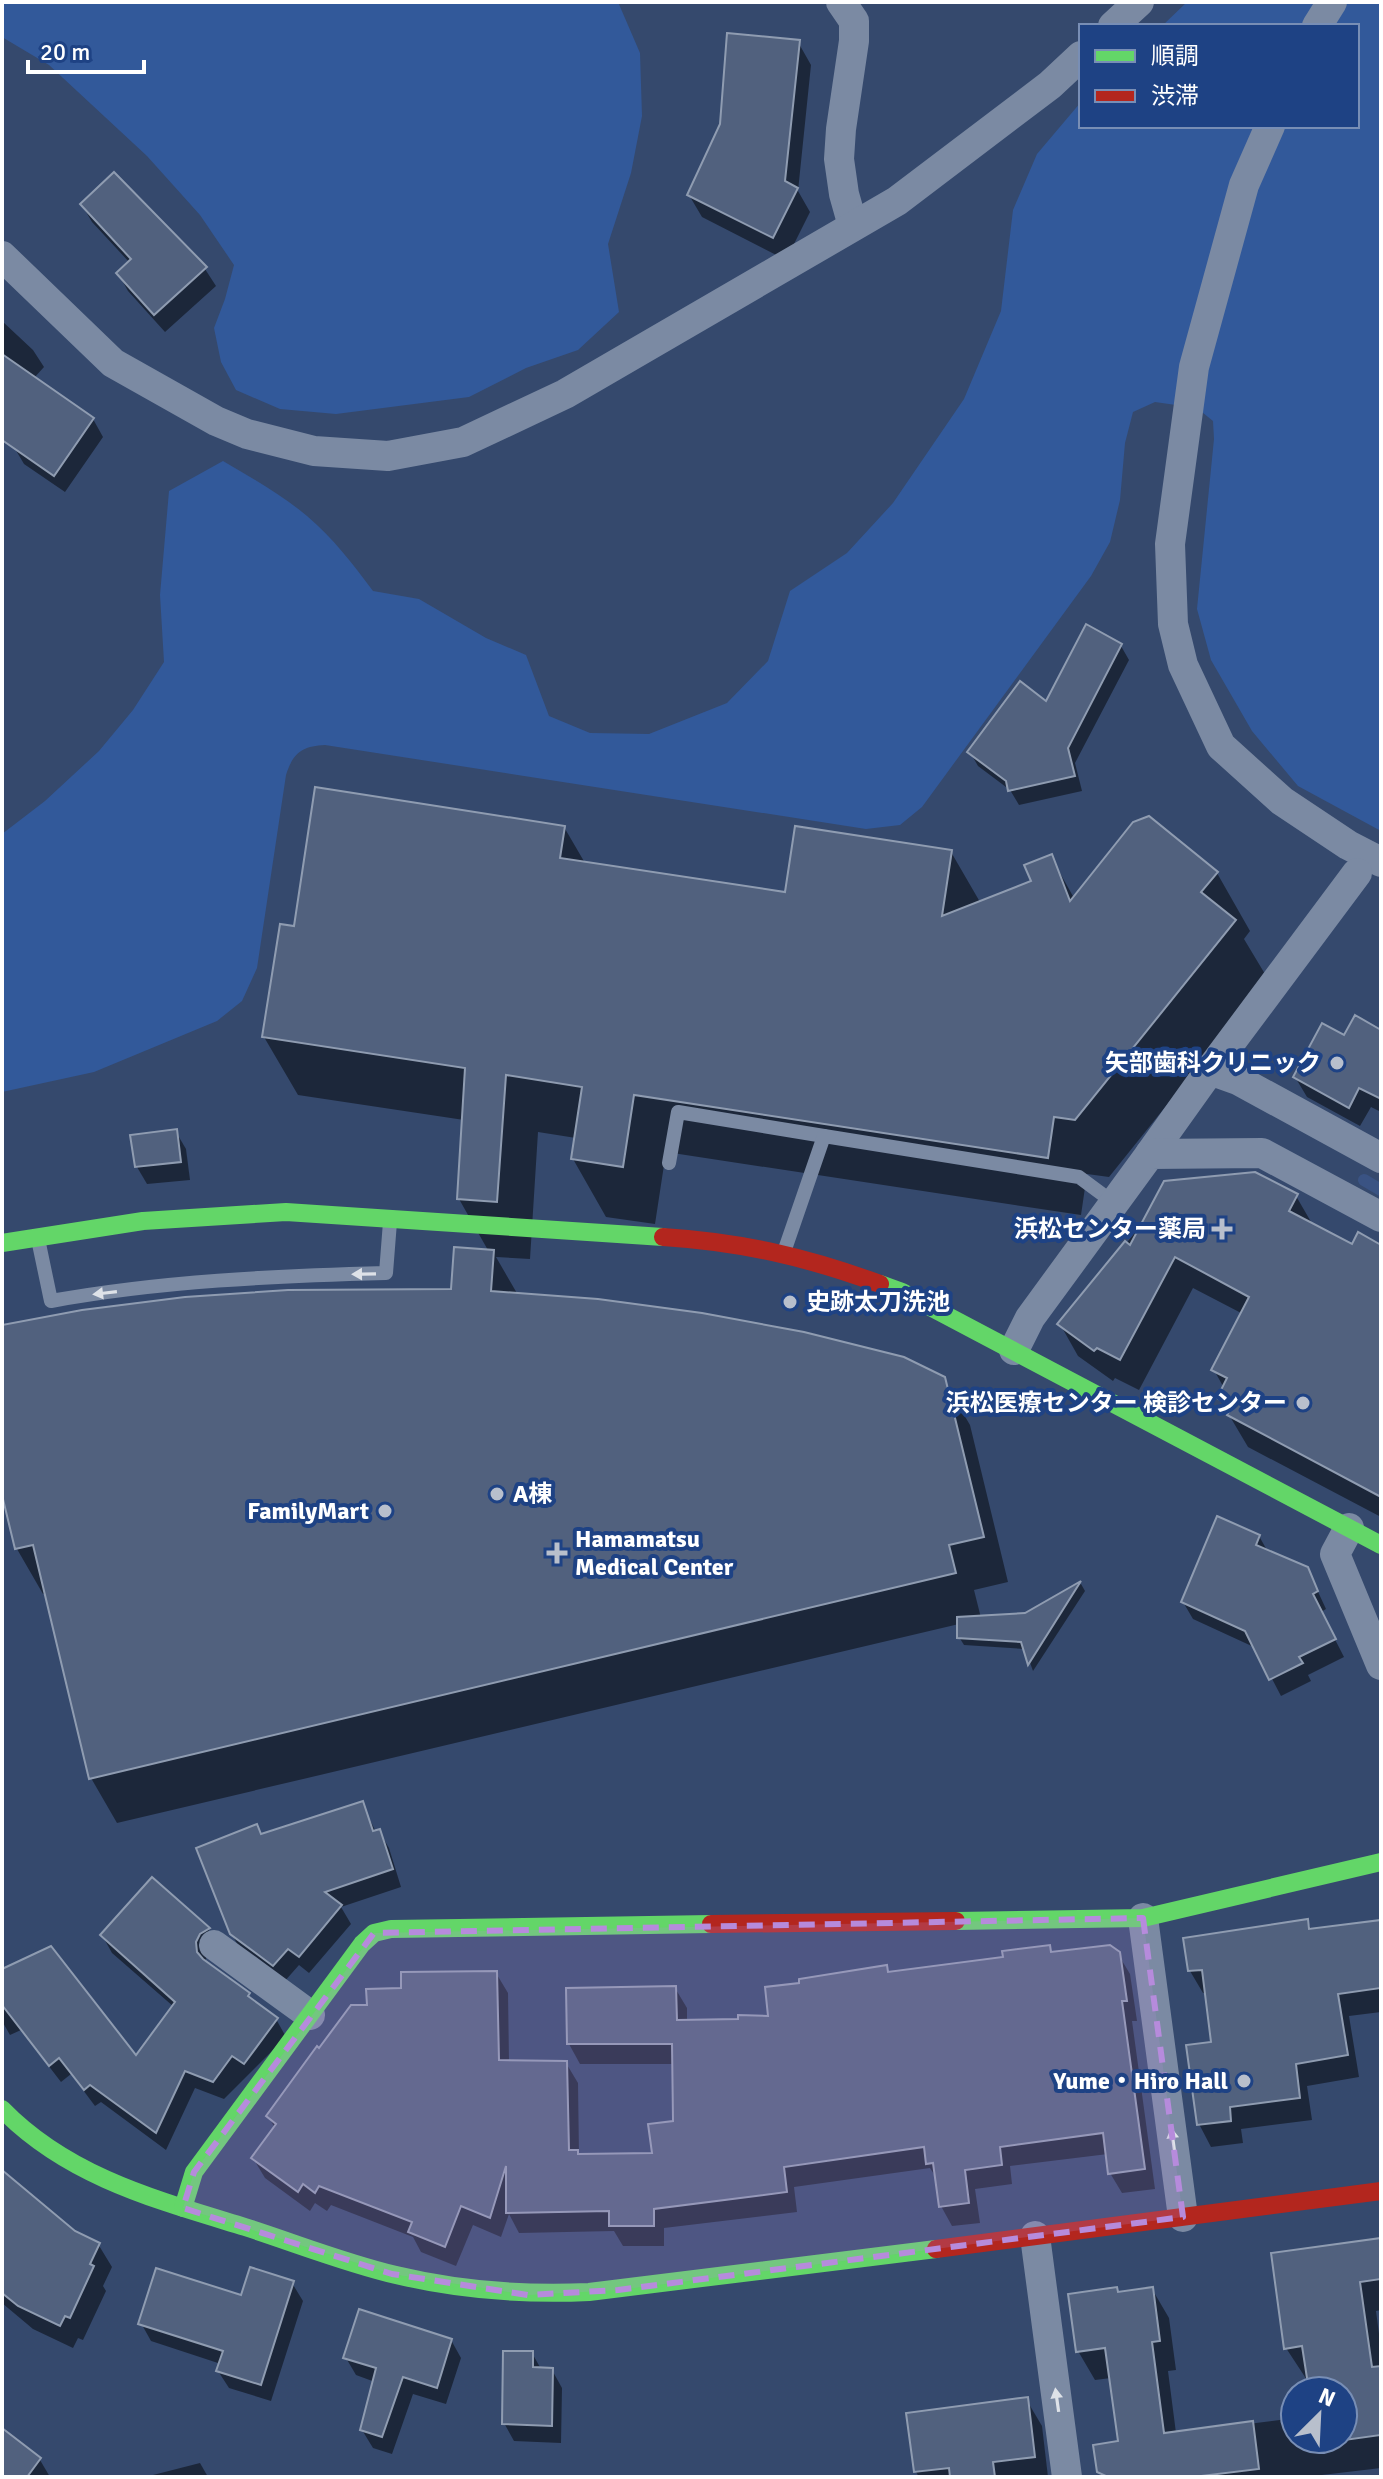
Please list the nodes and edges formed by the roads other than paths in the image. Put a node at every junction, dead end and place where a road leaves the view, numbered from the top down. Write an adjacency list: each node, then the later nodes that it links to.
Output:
1 (841, 2): 8 (street)
2 (1139, 2): 4 (street)
3 (1332, 2): 5 (street)
4 (1115, 24)
5 (1318, 24)
6 (1079, 58): 8 (street)
7 (1269, 128): 10 (street)
8 (853, 226): 9 (street)
9 (2, 256)
10 (1369, 867): 11 (street)
11 (1210, 1070): 13 (street); 14 (street)
12 (824, 1136): 15 (lane); 16 (lane); 21 (lane)
13 (1150, 1154): 16 (street); 17 (street)
14 (1381, 1158)
15 (669, 1163)
16 (1114, 1203): 22 (street)
17 (1381, 1217)
18 (390, 1218): 19 (street); 19 (lane, one-way to 19); 21 (street)
19 (37, 1236): 20 (street)
20 (2, 1243)
21 (784, 1252): 22 (street)
22 (1014, 1350): 23 (street)
23 (1349, 1528): 24 (street); 25 (street)
24 (1381, 1545)
25 (1381, 1665)
26 (1381, 1862): 27 (street)
27 (1143, 1918): 29 (street); 33 (street, one-way to 27)
28 (214, 1945): 29 (street)
29 (310, 2015): 32 (street)
30 (2, 2109): 32 (street)
31 (1381, 2191): 33 (street)
32 (183, 2208): 34 (street)
33 (1183, 2217): 34 (street)
34 (1035, 2236): 35 (street, one-way to 34)
35 (1067, 2477)

